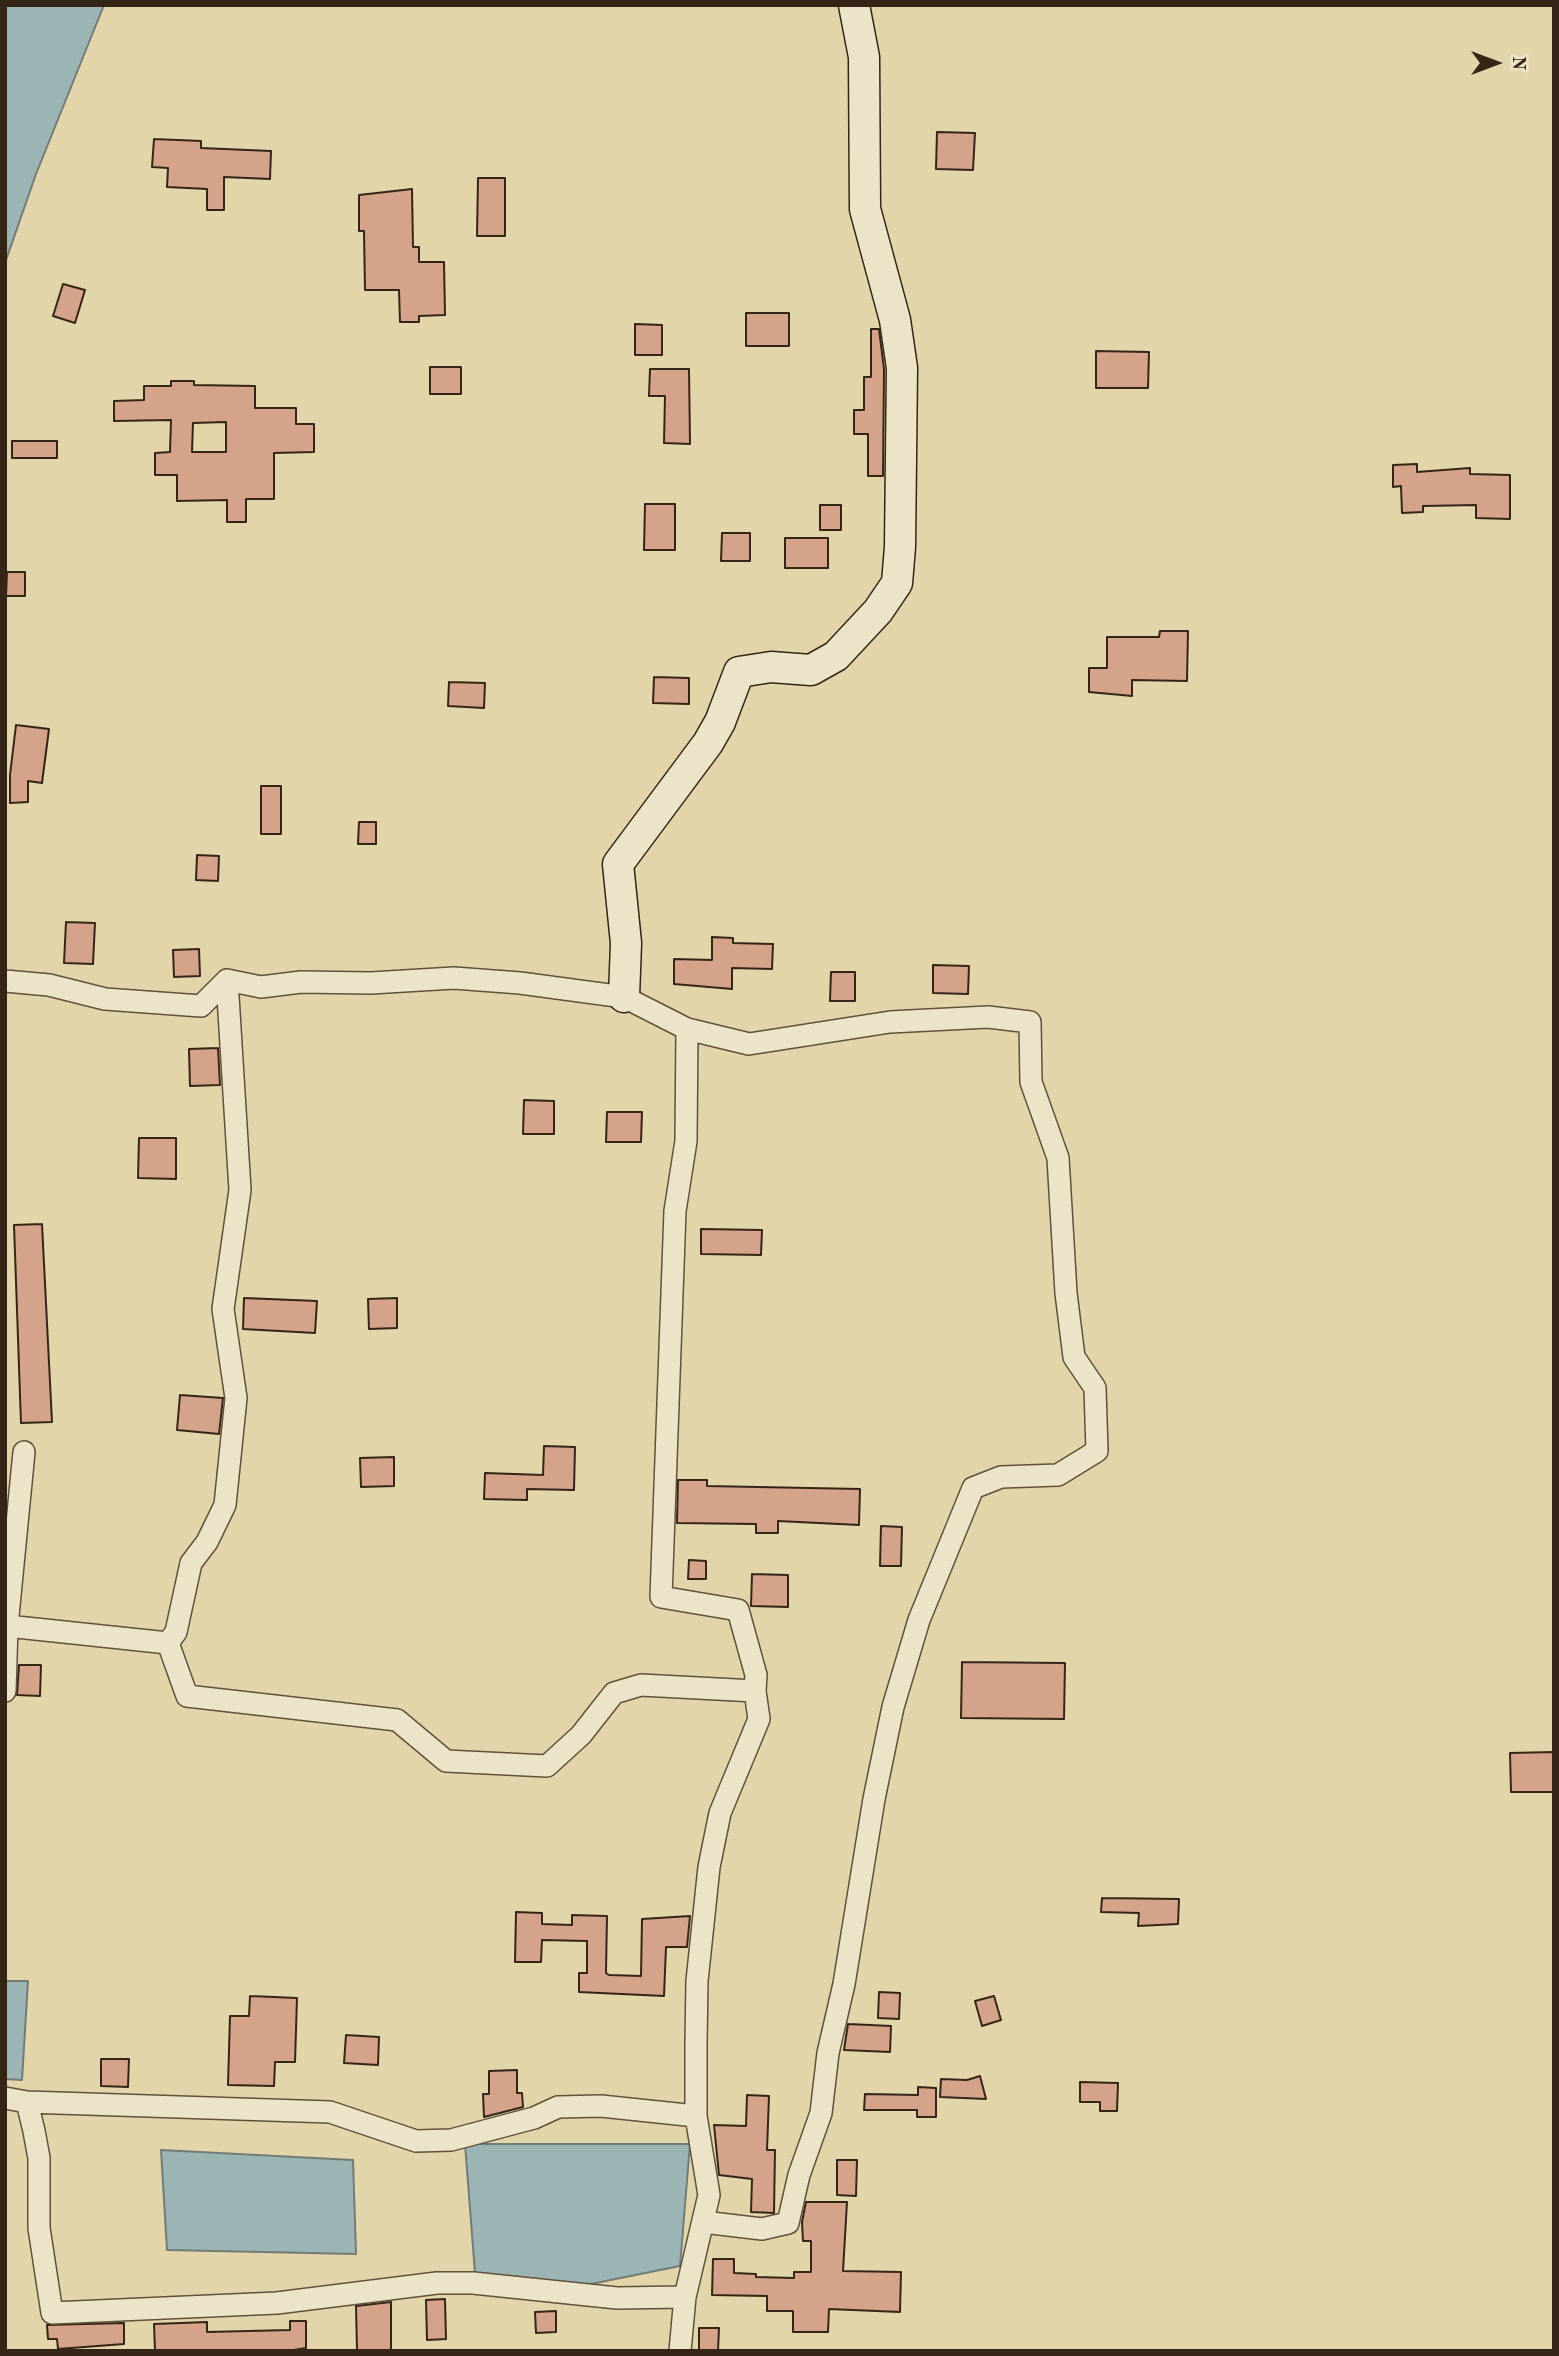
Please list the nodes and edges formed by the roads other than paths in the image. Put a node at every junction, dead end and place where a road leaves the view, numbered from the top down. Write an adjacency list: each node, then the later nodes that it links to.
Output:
1 (855, 5): 4 (street)
2 (227, 980): 3 (street); 4 (street); 8 (street)
3 (5, 981)
4 (624, 997): 5 (street)
5 (687, 1029): 10 (street); 14 (street)
6 (24, 1452): 7 (street)
7 (8, 1626): 8 (street); 9 (street)
8 (168, 1643): 10 (street)
9 (5, 1691)
10 (755, 1691): 13 (street)
11 (5, 2098): 12 (street)
12 (27, 2102): 13 (street); 15 (street)
13 (696, 2116): 14 (street)
14 (703, 2222): 15 (street)
15 (685, 2297): 16 (street)
16 (680, 2351)

